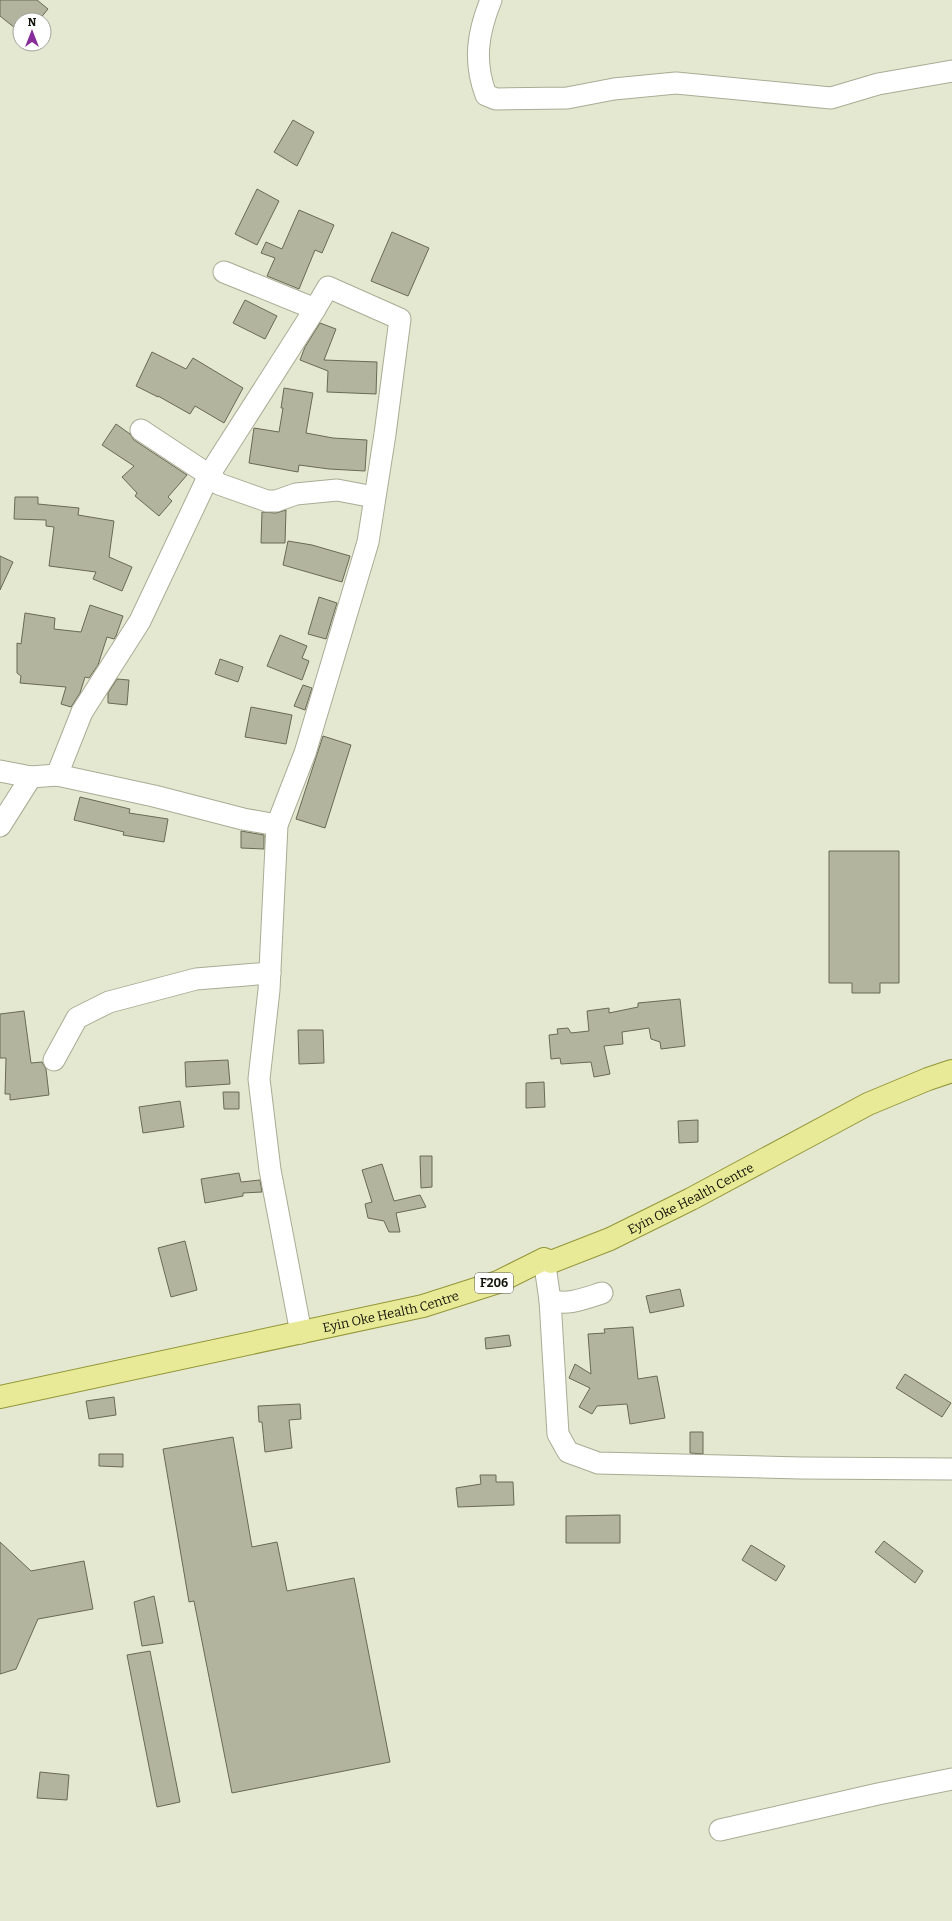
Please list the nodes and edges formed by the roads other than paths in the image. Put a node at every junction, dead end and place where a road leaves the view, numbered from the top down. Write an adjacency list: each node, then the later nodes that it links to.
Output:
1 (491, 0): 2 (street)
2 (952, 71)
3 (224, 272): 4 (street)
4 (315, 308): 6 (street); 7 (street)
5 (141, 430): 6 (street)
6 (209, 475): 7 (street); 9 (street)
7 (374, 497): 11 (street)
8 (0, 770): 10 (street)
9 (57, 775): 10 (street); 11 (street)
10 (31, 777): 12 (street)
11 (277, 825): 13 (street)
12 (0, 826)
13 (270, 973): 14 (street); 19 (street)
14 (54, 1060)
15 (952, 1071): 16 (main road, Eyin Oke Health Centre / F206)
16 (544, 1259): 18 (street); 19 (main road, Eyin Oke Health Centre / F206)
17 (602, 1293): 18 (street)
18 (550, 1300): 21 (street)
19 (301, 1333): 20 (main road, Eyin Oke Health Centre / F206)
20 (0, 1397)
21 (952, 1469)
22 (952, 1779): 23 (street)
23 (720, 1830)

